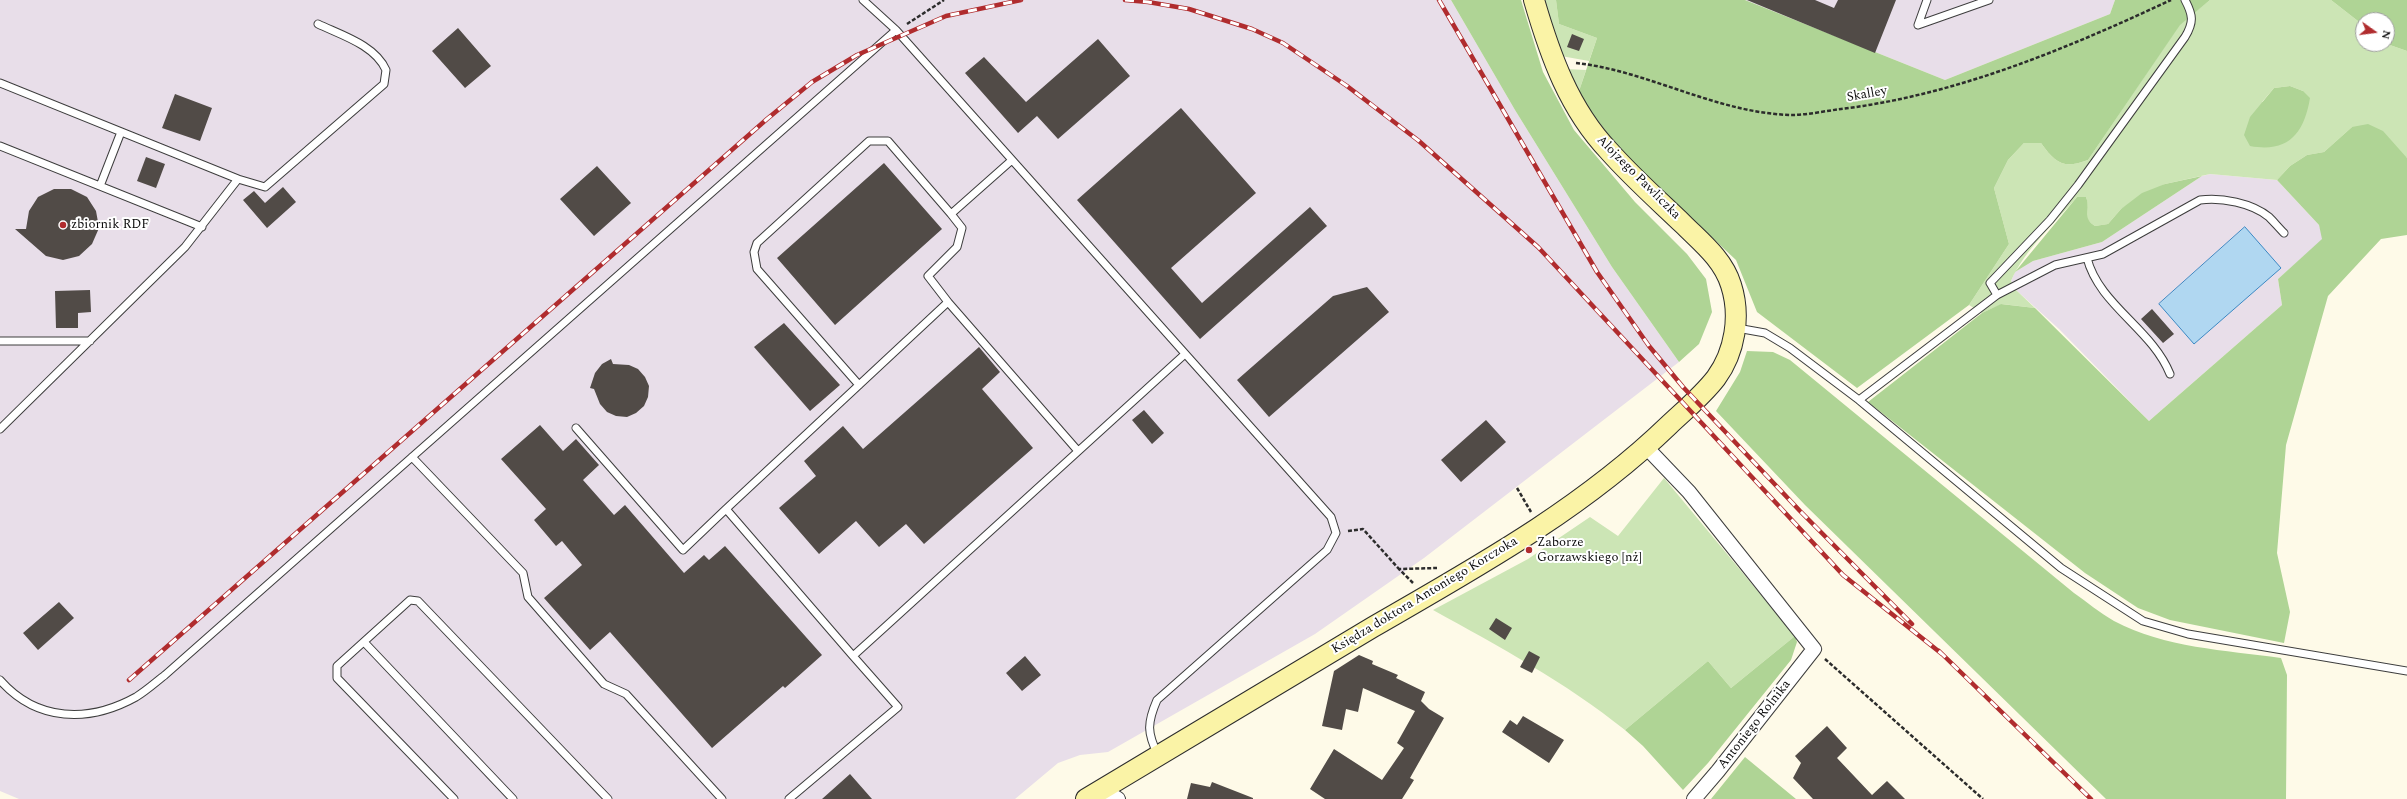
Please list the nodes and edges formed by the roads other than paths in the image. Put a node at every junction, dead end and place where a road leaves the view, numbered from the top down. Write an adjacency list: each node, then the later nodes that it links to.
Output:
1 (863, 0): 7 (lane)
2 (1534, 0): 20 (street, Alojzego Pawliczka)
3 (1928, 0): 4 (lane)
4 (1989, 0)
5 (2185, 0): 18 (lane)
6 (318, 24): 12 (lane)
7 (896, 30): 11 (lane); 31 (lane)
8 (0, 83): 9 (lane)
9 (121, 132): 12 (lane); 13 (lane)
10 (0, 146): 13 (lane)
11 (1012, 160): 14 (lane); 23 (lane)
12 (238, 179): 15 (lane)
13 (100, 186): 15 (lane)
14 (951, 214): 19 (lane); 25 (lane)
15 (202, 227): 22 (lane)
16 (2284, 233): 17 (lane)
17 (2087, 258): 18 (lane); 24 (lane)
18 (1997, 295): 26 (lane)
19 (948, 302): 25 (lane); 30 (lane)
20 (1736, 328): 26 (lane); 29 (street, Księdza doktora Antoniego Korczoka)
21 (0, 340): 22 (lane)
22 (90, 341): 28 (lane)
23 (1185, 354): 30 (lane); 37 (lane)
24 (2170, 374)
25 (859, 385): 32 (lane)
26 (1859, 400): 35 (lane)
27 (576, 428): 32 (lane)
28 (0, 429)
29 (1646, 447): 37 (street, Księdza doktora Antoniego Korczoka); 44 (street, Antoniego Rolnika)
30 (1078, 451): 34 (lane)
31 (412, 457): 36 (lane); 42 (lane)
32 (726, 509): 34 (lane)
33 (364, 642): 39 (lane); 40 (lane); 41 (lane)
34 (853, 656): 43 (lane)
35 (2407, 671)
36 (0, 680)
37 (1158, 755): 38 (street, Księdza doktora Antoniego Korczoka)
38 (1102, 796)
39 (454, 799)
40 (513, 799)
41 (608, 799)
42 (722, 799)
43 (789, 799)
44 (1694, 799)

